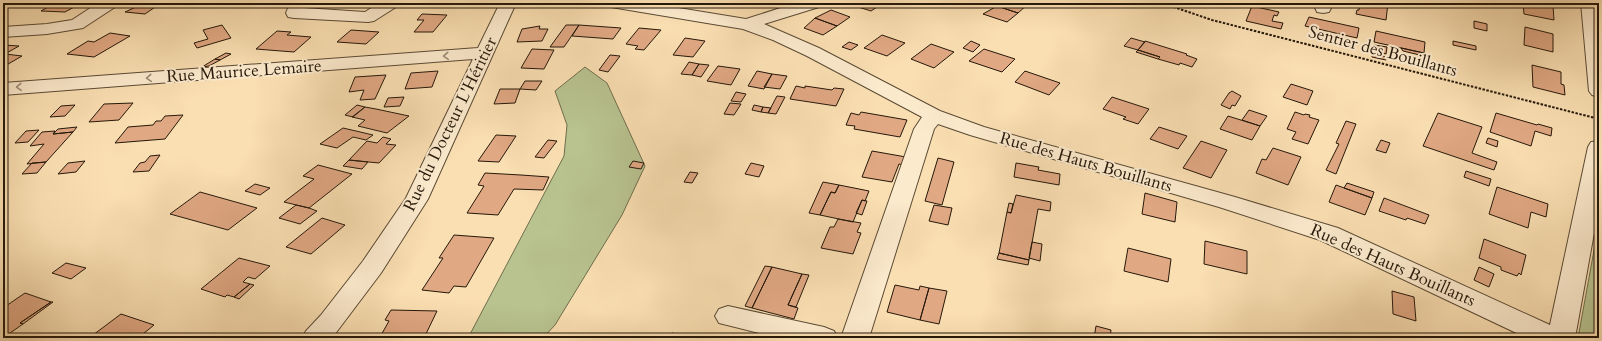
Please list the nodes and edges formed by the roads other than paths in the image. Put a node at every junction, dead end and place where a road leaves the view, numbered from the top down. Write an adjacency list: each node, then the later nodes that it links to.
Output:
1 (109, 3): 9 (street)
2 (298, 3): 3 (street)
3 (390, 3)
4 (508, 3): 10 (street, Rue du Docteur L'Héritier)
5 (617, 3): 8 (street, Rue des Hauts Bouillants)
6 (813, 3): 8 (street)
7 (1589, 3): 12 (street)
8 (747, 24): 13 (street, Rue des Hauts Bouillants)
9 (3, 32)
10 (485, 53): 11 (street, Rue Maurice Lemaire, one-way to 11); 16 (street, Rue du Docteur L'Héritier)
11 (3, 89)
12 (1599, 91)
13 (933, 115): 18 (street); 19 (street, Rue des Hauts Bouillants)
14 (1599, 147): 20 (street)
15 (728, 316): 17 (street)
16 (316, 338)
17 (824, 338)
18 (855, 338)
19 (1552, 338)
20 (1561, 338)

